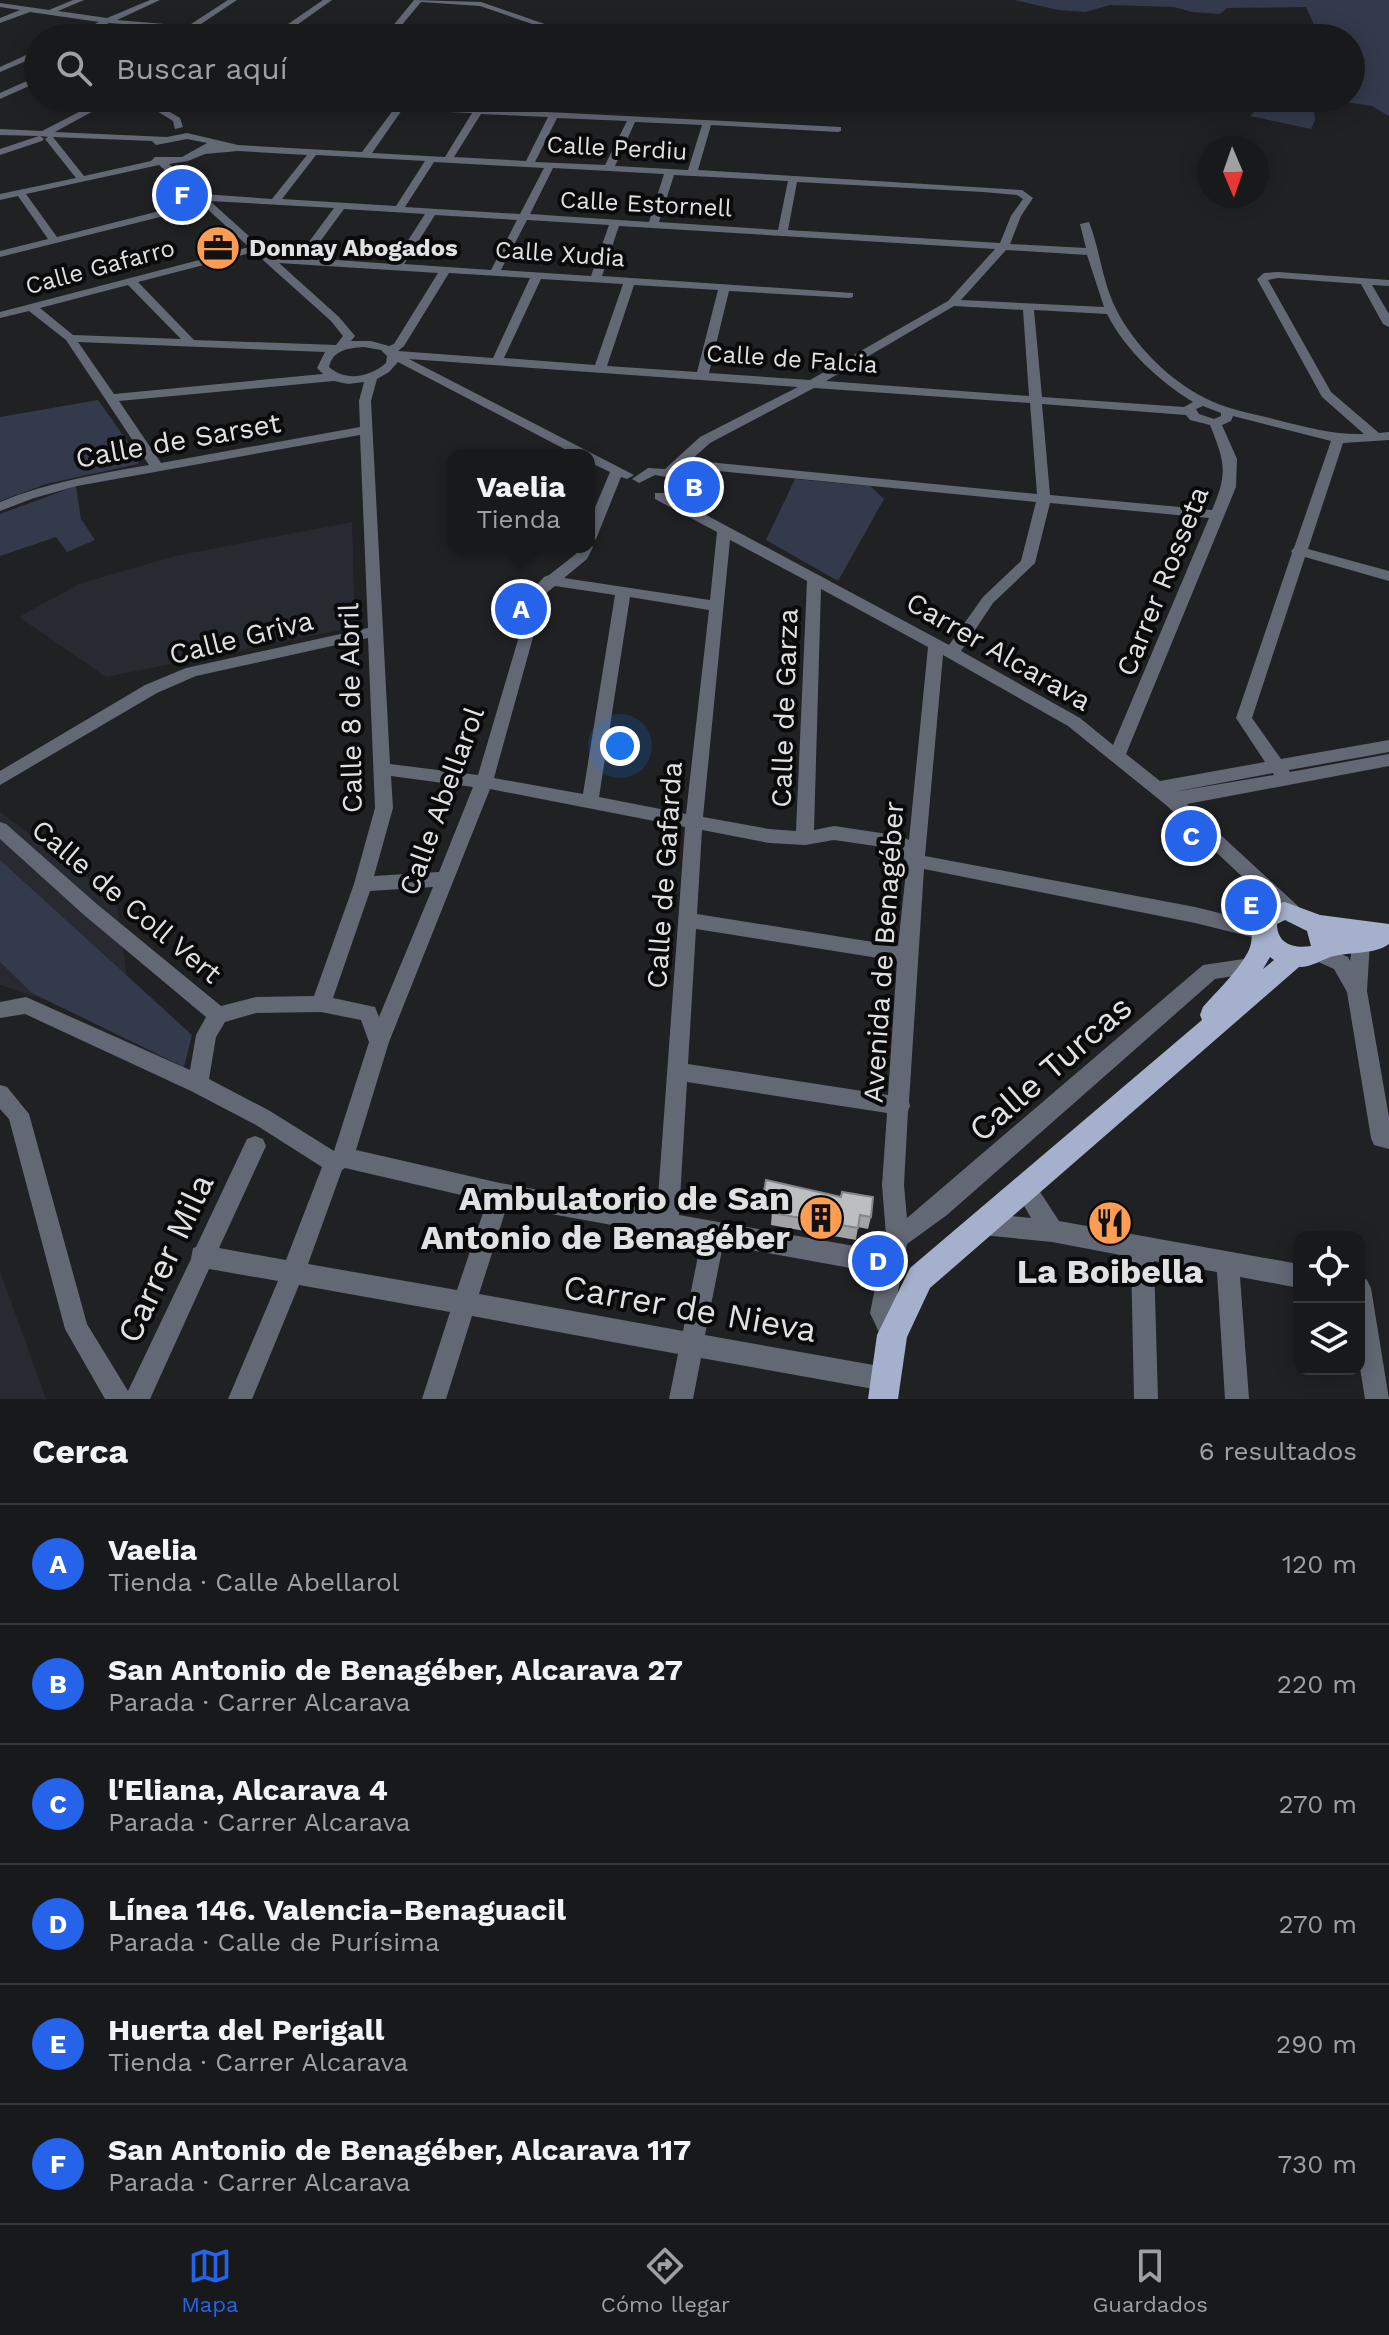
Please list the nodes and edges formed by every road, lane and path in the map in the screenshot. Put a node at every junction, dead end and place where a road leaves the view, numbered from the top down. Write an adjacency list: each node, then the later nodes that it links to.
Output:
1 (80, 0): 8 (street)
2 (156, 0): 9 (street)
3 (233, 0): 13 (street)
4 (328, 0): 14 (street)
5 (420, 0): 15 (street); 16 (street)
6 (1, 2): 7 (street)
7 (28, 9): 8 (street); 10 (street)
8 (49, 12): 9 (street)
9 (107, 20): 11 (street); 12 (street)
10 (0, 21)
11 (99, 24)
12 (131, 24)
13 (196, 24)
14 (293, 24)
15 (399, 24)
16 (540, 24)
17 (24, 60): 18 (street)
18 (0, 71): 19 (street)
19 (13, 74)
20 (24, 85): 21 (street)
21 (0, 96)
22 (88, 112): 33 (street)
23 (167, 112): 29 (street)
24 (396, 112): 40 (street)
25 (481, 112): 43 (street)
26 (562, 112): 27 (street); 45 (street)
27 (632, 119): 28 (street); 47 (street)
28 (707, 122): 30 (street); 49 (street)
29 (178, 127): 32 (street); 34 (street)
30 (838, 129)
31 (0, 134): 33 (street)
32 (187, 136): 34 (street); 35 (street, Calle Perdiu)
33 (42, 137): 34 (street); 38 (street); 41 (street); 52 (street)
34 (166, 139): 41 (street)
35 (208, 141): 36 (street, Calle Perdiu); 37 (street)
36 (238, 148): 37 (street, Calle Perdiu); 39 (street, Calle Perdiu)
37 (203, 151): 44 (street, Calle Perdiu)
38 (0, 152)
39 (314, 152): 40 (street, Calle Perdiu); 56 (street)
40 (365, 155): 42 (street, Calle Perdiu)
41 (156, 158): 44 (street, Calle Perdiu); 50 (street); 52 (street)
42 (432, 158): 43 (street, Calle Perdiu); 58 (street)
43 (448, 159): 45 (street, Calle Perdiu)
44 (180, 160): 50 (street)
45 (529, 164): 46 (street, Calle Perdiu)
46 (550, 165): 47 (street, Calle Perdiu); 60 (street)
47 (609, 168): 48 (street, Calle Perdiu)
48 (670, 171): 49 (street, Calle Perdiu); 62 (street)
49 (692, 173): 51 (street, Calle Perdiu)
50 (176, 178): 55 (street)
51 (793, 178): 64 (street); 66 (street, Calle Perdiu)
52 (82, 179): 53 (street)
53 (20, 192): 54 (street); 65 (street)
54 (0, 197)
55 (200, 200): 56 (street, Calle Estornell); 65 (street, Calle Estornell); 67 (street)
56 (275, 202): 57 (street, Calle Estornell)
57 (341, 206): 58 (street, Calle Estornell); 71 (street)
58 (399, 209): 59 (street, Calle Estornell)
59 (432, 211): 60 (street, Calle Estornell); 72 (street)
60 (522, 216): 61 (street, Calle Estornell); 74 (street)
61 (615, 222): 62 (street, Calle Estornell); 76 (street)
62 (653, 224): 64 (street, Calle Estornell)
63 (1085, 224): 68 (street)
64 (783, 232): 66 (street, Calle Estornell)
65 (54, 240): 69 (street, Calle Estornell)
66 (1004, 246): 68 (street, Calle Estornell); 83 (street)
67 (257, 248): 70 (street); 78 (street, Calle Gafarro)
68 (1092, 252): 86 (street)
69 (0, 254)
70 (268, 259): 71 (street, Calle Xudia); 88 (street)
71 (301, 260): 72 (street, Calle Xudia)
72 (397, 266): 73 (street, Calle Xudia)
73 (446, 269): 74 (street, Calle Xudia); 93 (street)
74 (495, 272): 75 (street, Calle Xudia)
75 (537, 275): 76 (street, Calle Xudia); 94 (street)
76 (596, 278): 77 (street, Calle Xudia)
77 (630, 280): 81 (street, Calle Xudia); 97 (street)
78 (131, 282): 85 (street, Calle Gafarro); 91 (street)
79 (1365, 282): 80 (street); 89 (street); 111 (street)
80 (1389, 283)
81 (724, 287): 82 (street, Calle Xudia); 98 (street)
82 (849, 295)
83 (952, 303): 84 (street); 102 (street)
84 (1028, 307): 86 (street); 104 (street)
85 (33, 308): 87 (street, Calle Gafarro); 90 (street)
86 (1111, 311): 106 (street)
87 (0, 315)
88 (335, 319): 92 (street); 93 (street)
89 (1389, 324)
90 (70, 338): 91 (street); 103 (street)
91 (190, 342): 92 (street)
92 (338, 348): 93 (street, Calle de Falcia); 99 (street)
93 (389, 351): 94 (street, Calle de Falcia); 95 (street); 96 (street)
94 (497, 361): 97 (street, Calle de Falcia)
95 (388, 368): 96 (street); 100 (street)
96 (417, 368): 113 (street)
97 (600, 368): 98 (street, Calle de Falcia)
98 (702, 376): 102 (street, Calle de Falcia)
99 (334, 377): 101 (street); 103 (street)
100 (371, 377): 101 (street); 105 (street, Calle 8 de Abril)
101 (355, 379): 105 (street, Calle 8 de Abril)
102 (816, 382): 104 (street, Calle de Falcia); 117 (street)
103 (112, 398): 115 (street)
104 (1037, 399): 107 (street, Calle de Falcia); 120 (street)
105 (365, 401): 110 (street, Calle 8 de Abril)
106 (1202, 402): 107 (street); 108 (street)
107 (1189, 411): 109 (street)
108 (1227, 411): 109 (street); 112 (street)
109 (1215, 423): 123 (street, Carrer Rosseta)
110 (367, 430): 115 (street, Calle de Sarset); 133 (street, Calle 8 de Abril)
111 (1383, 436): 112 (street)
112 (1338, 439): 126 (street)
113 (573, 449)
114 (595, 460): 116 (street)
115 (158, 468): 121 (street, Calle de Sarset)
116 (617, 472): 118 (street); 124 (street)
117 (675, 478): 118 (street); 119 (street); 120 (street); 122 (street)
118 (639, 479): 119 (street, Carrer Alcarava)
119 (660, 496): 122 (street, Carrer Alcarava)
120 (1044, 498): 123 (street); 134 (street)
121 (0, 507)
122 (690, 514): 125 (street, Carrer Alcarava)
123 (1218, 515): 136 (street, Carrer Rosseta)
124 (595, 525)
125 (724, 532): 130 (street, Carrer Alcarava); 132 (street, Calle de Gafarda)
126 (1298, 551): 128 (street); 139 (street)
127 (583, 553): 129 (street, Calle Abellarol)
128 (1389, 576)
129 (549, 580): 131 (street); 141 (street, Calle Abellarol)
130 (814, 580): 134 (street, Carrer Alcarava); 147 (street, Calle de Garza)
131 (623, 594): 132 (street); 144 (street)
132 (716, 606): 145 (street, Calle de Gafarda)
133 (376, 631): 138 (street, Calle 8 de Abril); 140 (street, Calle Griva)
134 (944, 649): 136 (street, Carrer Alcarava); 148 (street, Avenida de Benagéber)
135 (1389, 746): 139 (street)
136 (1117, 756): 142 (street, Carrer Alcarava)
137 (1389, 760): 139 (street)
138 (382, 769): 141 (street); 151 (street, Calle 8 de Abril)
139 (1281, 772): 142 (street); 143 (street)
140 (0, 779)
141 (484, 782): 144 (street); 150 (street, Calle Abellarol)
142 (1158, 788): 143 (street, Carrer Alcarava)
143 (1172, 800): 149 (street, Carrer Alcarava)
144 (590, 803): 145 (street)
145 (694, 822): 147 (street); 153 (street, Calle de Gafarda)
146 (0, 829): 165 (street, Calle de Coll Vert)
147 (805, 838): 148 (street)
148 (917, 861): 155 (street); 159 (street, Avenida de Benagéber)
149 (1252, 877): 152 (street, Carrer Alcarava); 155 (street, Carrer Alcarava)
150 (443, 879): 151 (street); 166 (street, Calle Abellarol)
151 (363, 884): 163 (street, Calle 8 de Abril)
152 (1292, 912): 154 (main road); 155 (main road)
153 (688, 920): 159 (street); 168 (street, Calle de Gafarda)
154 (1315, 924): 156 (main road); 158 (main road)
155 (1266, 927): 160 (main road); 161 (main road)
156 (1389, 936): 157 (main road)
157 (1361, 941): 158 (main road); 162 (street)
158 (1321, 951): 160 (main road); 162 (street)
159 (907, 955): 171 (street, Avenida de Benagéber)
160 (1294, 957): 167 (main road)
161 (1251, 966): 167 (main road); 181 (street, Calle Turcas)
162 (1357, 991): 172 (street)
163 (321, 1004): 165 (street); 166 (street)
164 (0, 1010): 169 (street)
165 (218, 1015): 169 (street)
166 (379, 1042): 174 (street, Calle Abellarol)
167 (1184, 1050): 175 (main road)
168 (679, 1072): 171 (street); 177 (street, Calle de Gafarda)
169 (198, 1084): 174 (street)
170 (0, 1094): 193 (street)
171 (900, 1106): 181 (street, Avenida de Benagéber)
172 (1389, 1139)
173 (255, 1146): 183 (street, Carrer Mila)
174 (338, 1160): 176 (street); 186 (street, Calle Abellarol)
175 (1025, 1188): 178 (main road); 180 (street)
176 (500, 1194): 177 (street); 188 (street)
177 (667, 1222): 179 (street)
178 (982, 1224): 180 (street); 190 (main road)
179 (714, 1231): 185 (street); 191 (street)
180 (1052, 1231): 182 (street)
181 (897, 1235): 185 (street, Avenida de Benagéber)
182 (1142, 1249): 184 (street); 198 (street)
183 (209, 1256): 186 (street, Carrer de Nieva); 194 (street, Carrer Mila)
184 (1228, 1262): 187 (street); 199 (street)
185 (891, 1264): 190 (street, Avenida de Benagéber)
186 (293, 1273): 188 (street, Carrer de Nieva); 195 (street, Calle Abellarol)
187 (1293, 1275)
188 (464, 1302): 191 (street, Carrer de Nieva); 196 (street)
189 (1361, 1303): 200 (street)
190 (892, 1335): 192 (main road)
191 (691, 1343): 192 (street, Carrer de Nieva); 197 (street)
192 (884, 1389)
193 (119, 1399)
194 (137, 1399)
195 (240, 1399)
196 (434, 1399)
197 (681, 1399)
198 (1146, 1399)
199 (1237, 1399)
200 (1377, 1399)

